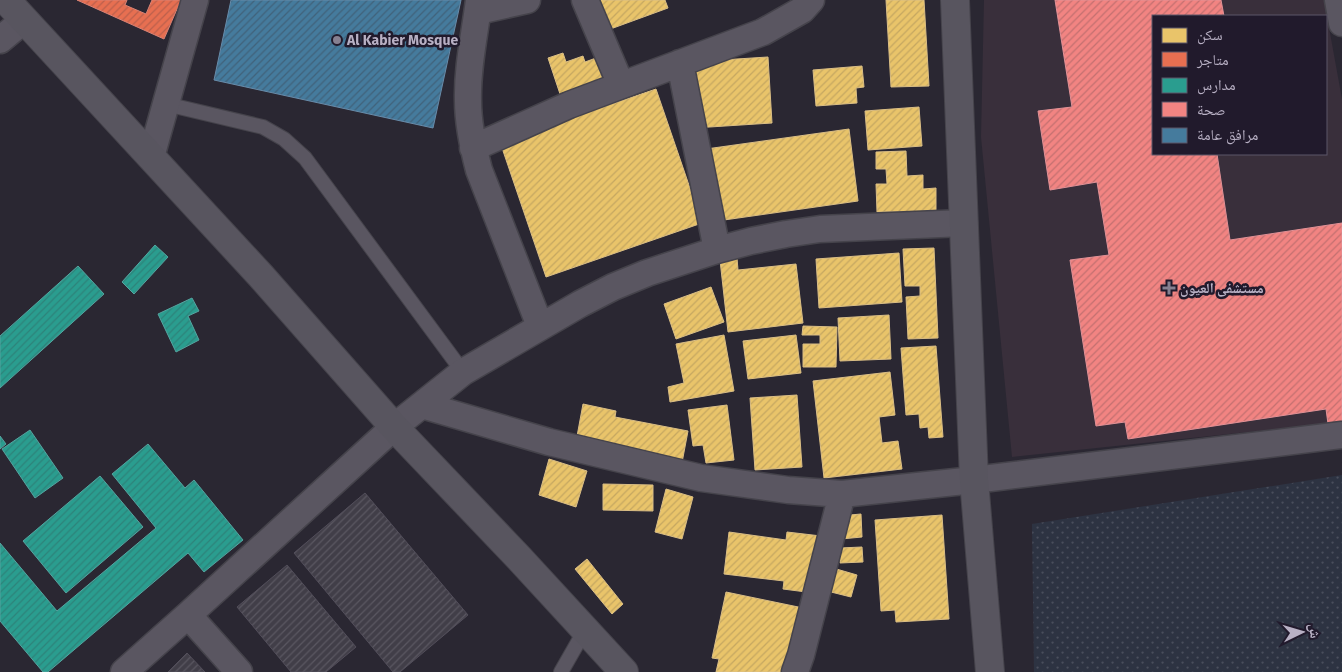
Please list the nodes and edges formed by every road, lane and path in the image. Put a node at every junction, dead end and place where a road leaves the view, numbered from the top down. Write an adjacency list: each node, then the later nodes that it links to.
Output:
1 (6, 0): 9 (main road)
2 (195, 0): 14 (street)
3 (527, 0): 8 (street)
4 (585, 0): 13 (street)
5 (811, 0): 12 (street)
6 (954, 0): 17 (main road)
7 (1338, 0): 10 (street)
8 (478, 6): 15 (street)
9 (24, 20): 11 (street); 16 (main road)
10 (1342, 23)
11 (0, 40)
12 (680, 63): 13 (street); 18 (street)
13 (621, 85): 15 (street)
14 (166, 104): 16 (street); 20 (lane)
15 (473, 148): 19 (street)
16 (151, 157): 22 (main road)
17 (964, 223): 18 (street); 24 (main road)
18 (717, 250): 19 (street)
19 (540, 326): 20 (street)
20 (463, 372): 21 (street)
21 (422, 405): 22 (street); 25 (street)
22 (394, 427): 26 (street); 27 (main road)
23 (1342, 435): 24 (street)
24 (974, 480): 25 (street); 33 (main road)
25 (842, 494): 32 (street)
26 (188, 616): 28 (street); 29 (street)
27 (585, 630): 30 (lane); 31 (main road)
28 (124, 672)
29 (239, 672)
30 (561, 672)
31 (624, 672)
32 (795, 672)
33 (990, 672)

